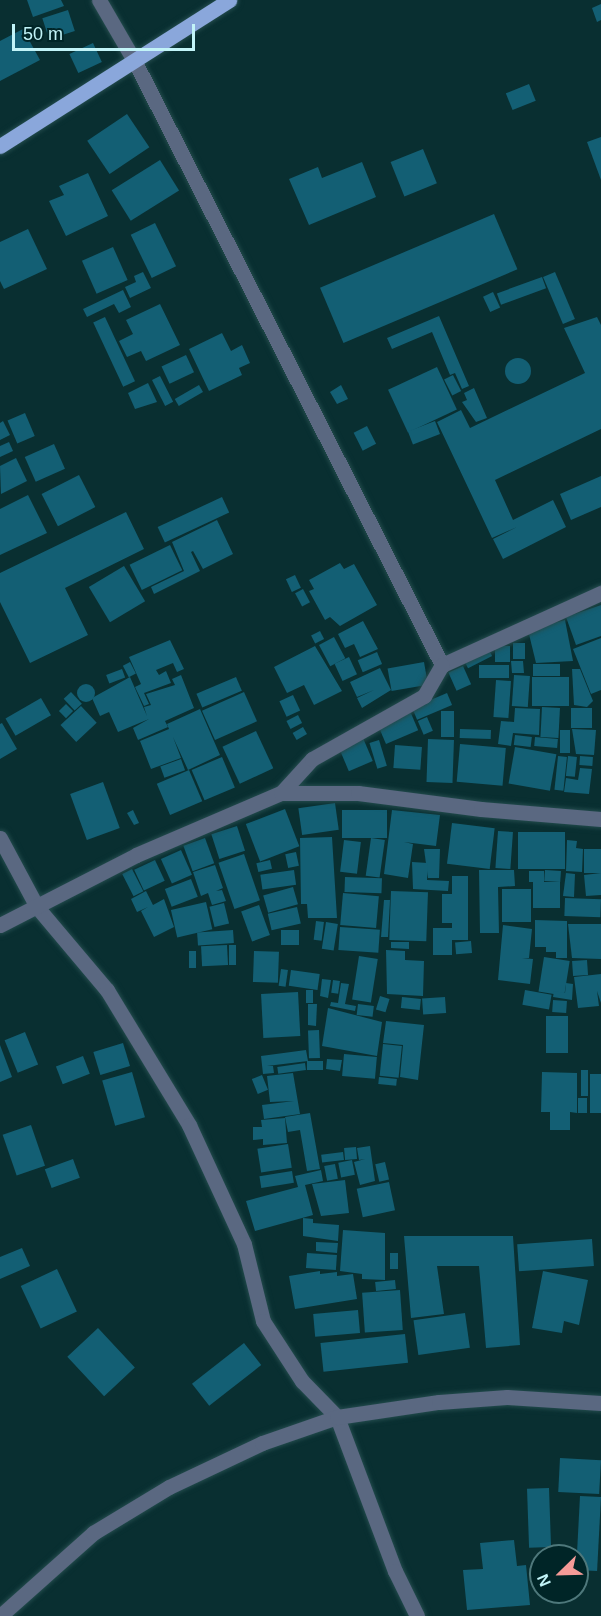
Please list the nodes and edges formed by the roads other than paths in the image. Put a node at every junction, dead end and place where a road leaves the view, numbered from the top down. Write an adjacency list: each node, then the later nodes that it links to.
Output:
1 (99, 0): 3 (street)
2 (229, 0): 3 (main road)
3 (135, 62): 4 (main road); 6 (street)
4 (0, 146)
5 (601, 593): 6 (street)
6 (442, 665): 7 (street)
7 (281, 793): 8 (street); 10 (street)
8 (601, 819)
9 (0, 838): 10 (street)
10 (37, 907): 11 (street); 13 (street)
11 (0, 925)
12 (601, 1403): 13 (street)
13 (336, 1417): 14 (street); 15 (street)
14 (0, 1616)
15 (417, 1616)

